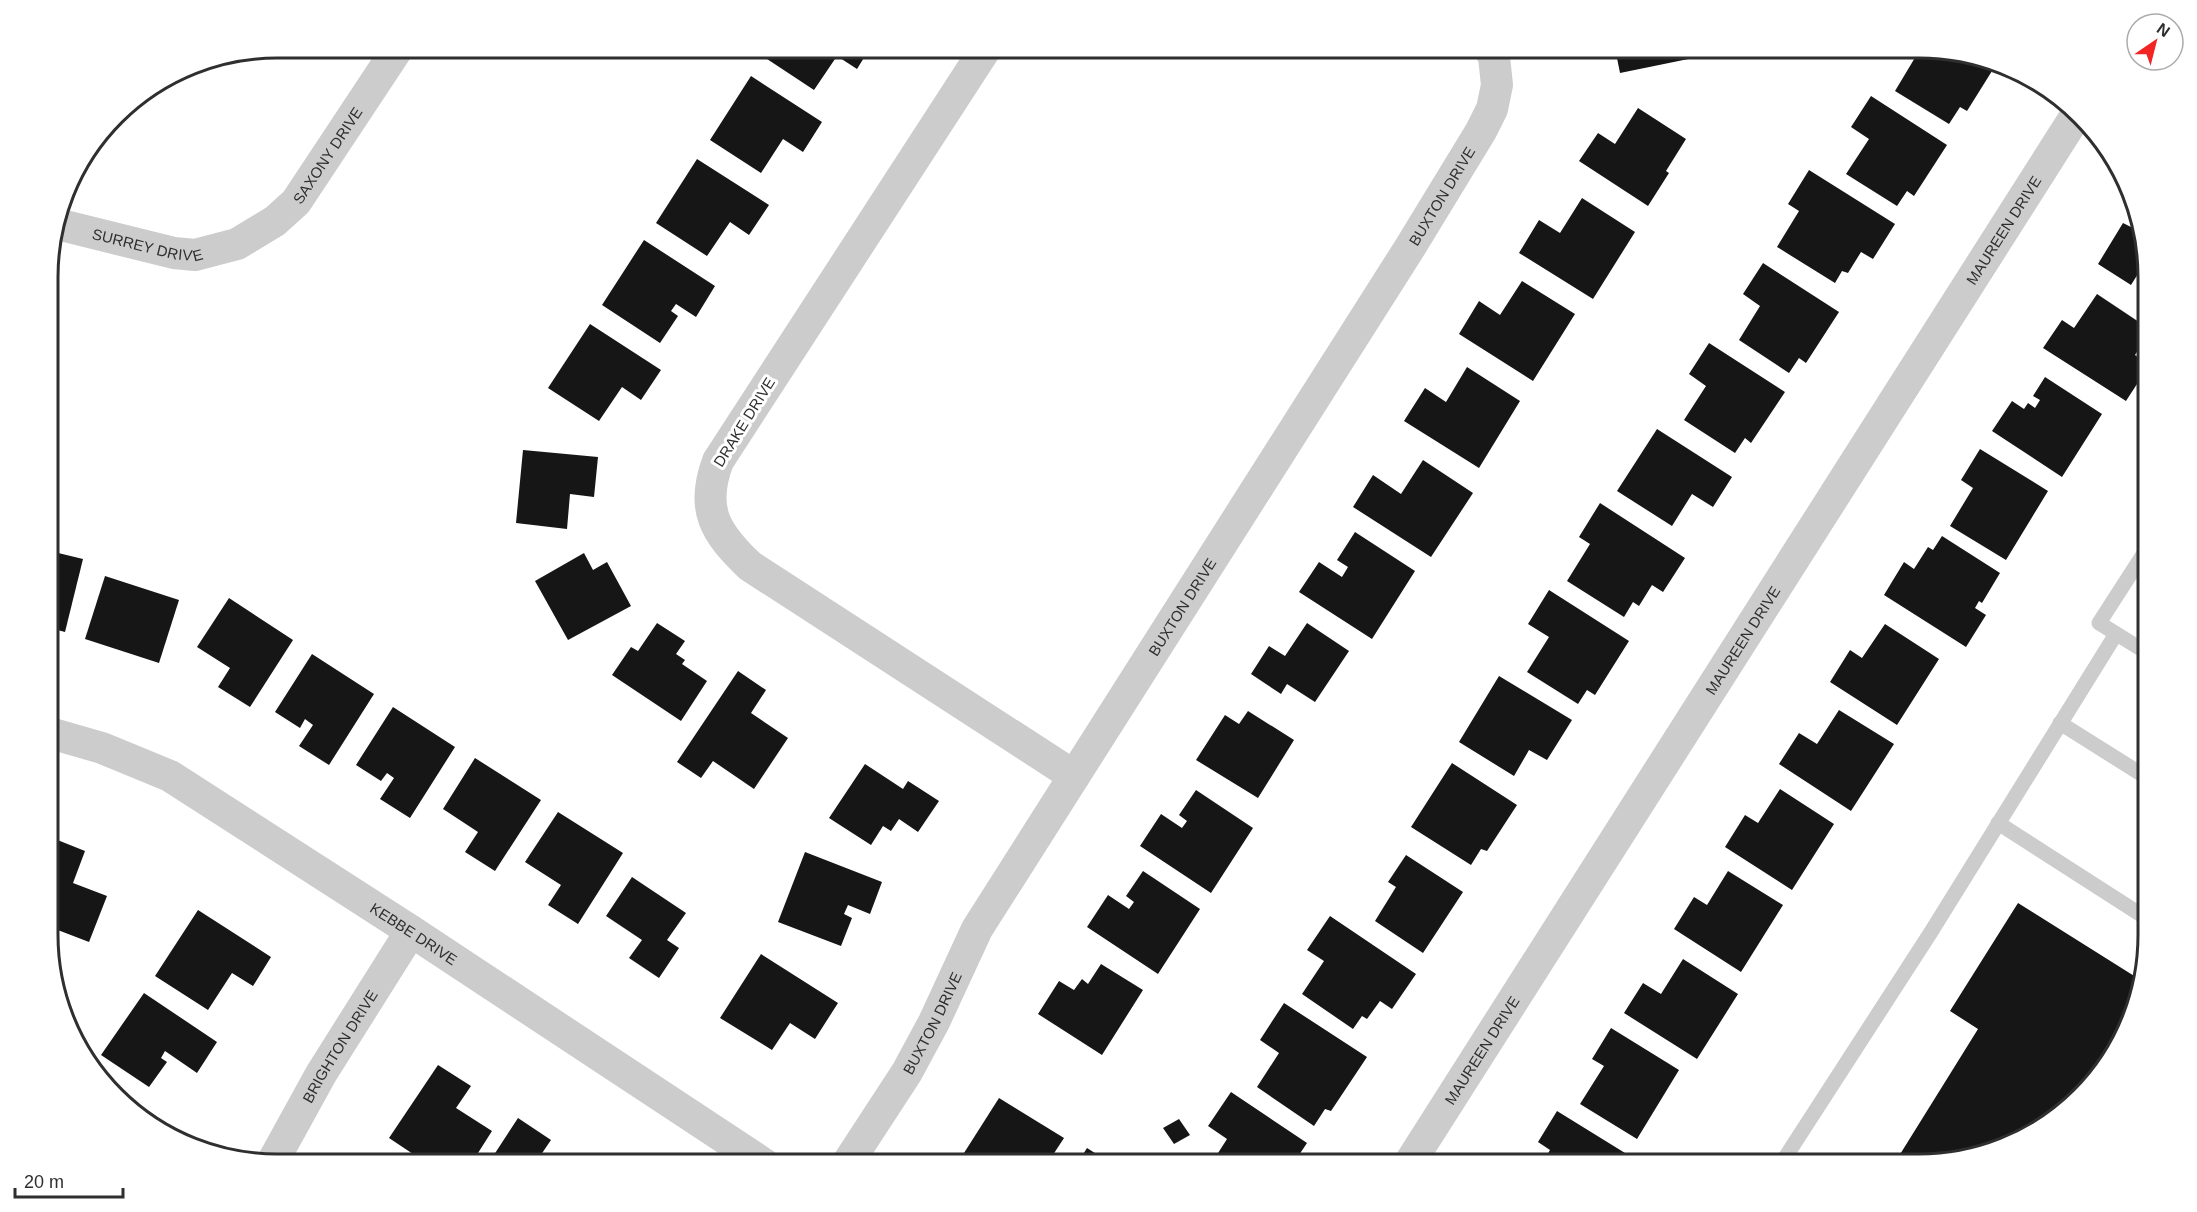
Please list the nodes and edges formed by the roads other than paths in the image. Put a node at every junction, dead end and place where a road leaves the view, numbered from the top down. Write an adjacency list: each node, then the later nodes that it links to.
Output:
1 (391, 58): 6 (street, SAXONY DRIVE)
2 (980, 58): 13 (street, DRAKE DRIVE)
3 (1494, 58): 13 (street, BUXTON DRIVE)
4 (2072, 121): 20 (street, MAUREEN DRIVE)
5 (65, 226): 6 (street, SURREY DRIVE)
6 (237, 244)
7 (2138, 563): 8 (lane)
8 (2116, 634): 9 (lane); 10 (lane)
9 (2138, 648)
10 (2060, 723): 12 (lane); 14 (lane)
11 (58, 735): 16 (street, KEBBE DRIVE)
12 (2138, 773)
13 (1074, 776): 19 (street, BUXTON DRIVE)
14 (1998, 823): 15 (lane); 21 (lane)
15 (2138, 914)
16 (411, 931): 17 (street, BRIGHTON DRIVE); 18 (street, KEBBE DRIVE)
17 (277, 1154)
18 (749, 1154)
19 (854, 1154)
20 (1415, 1154)
21 (1787, 1154)

